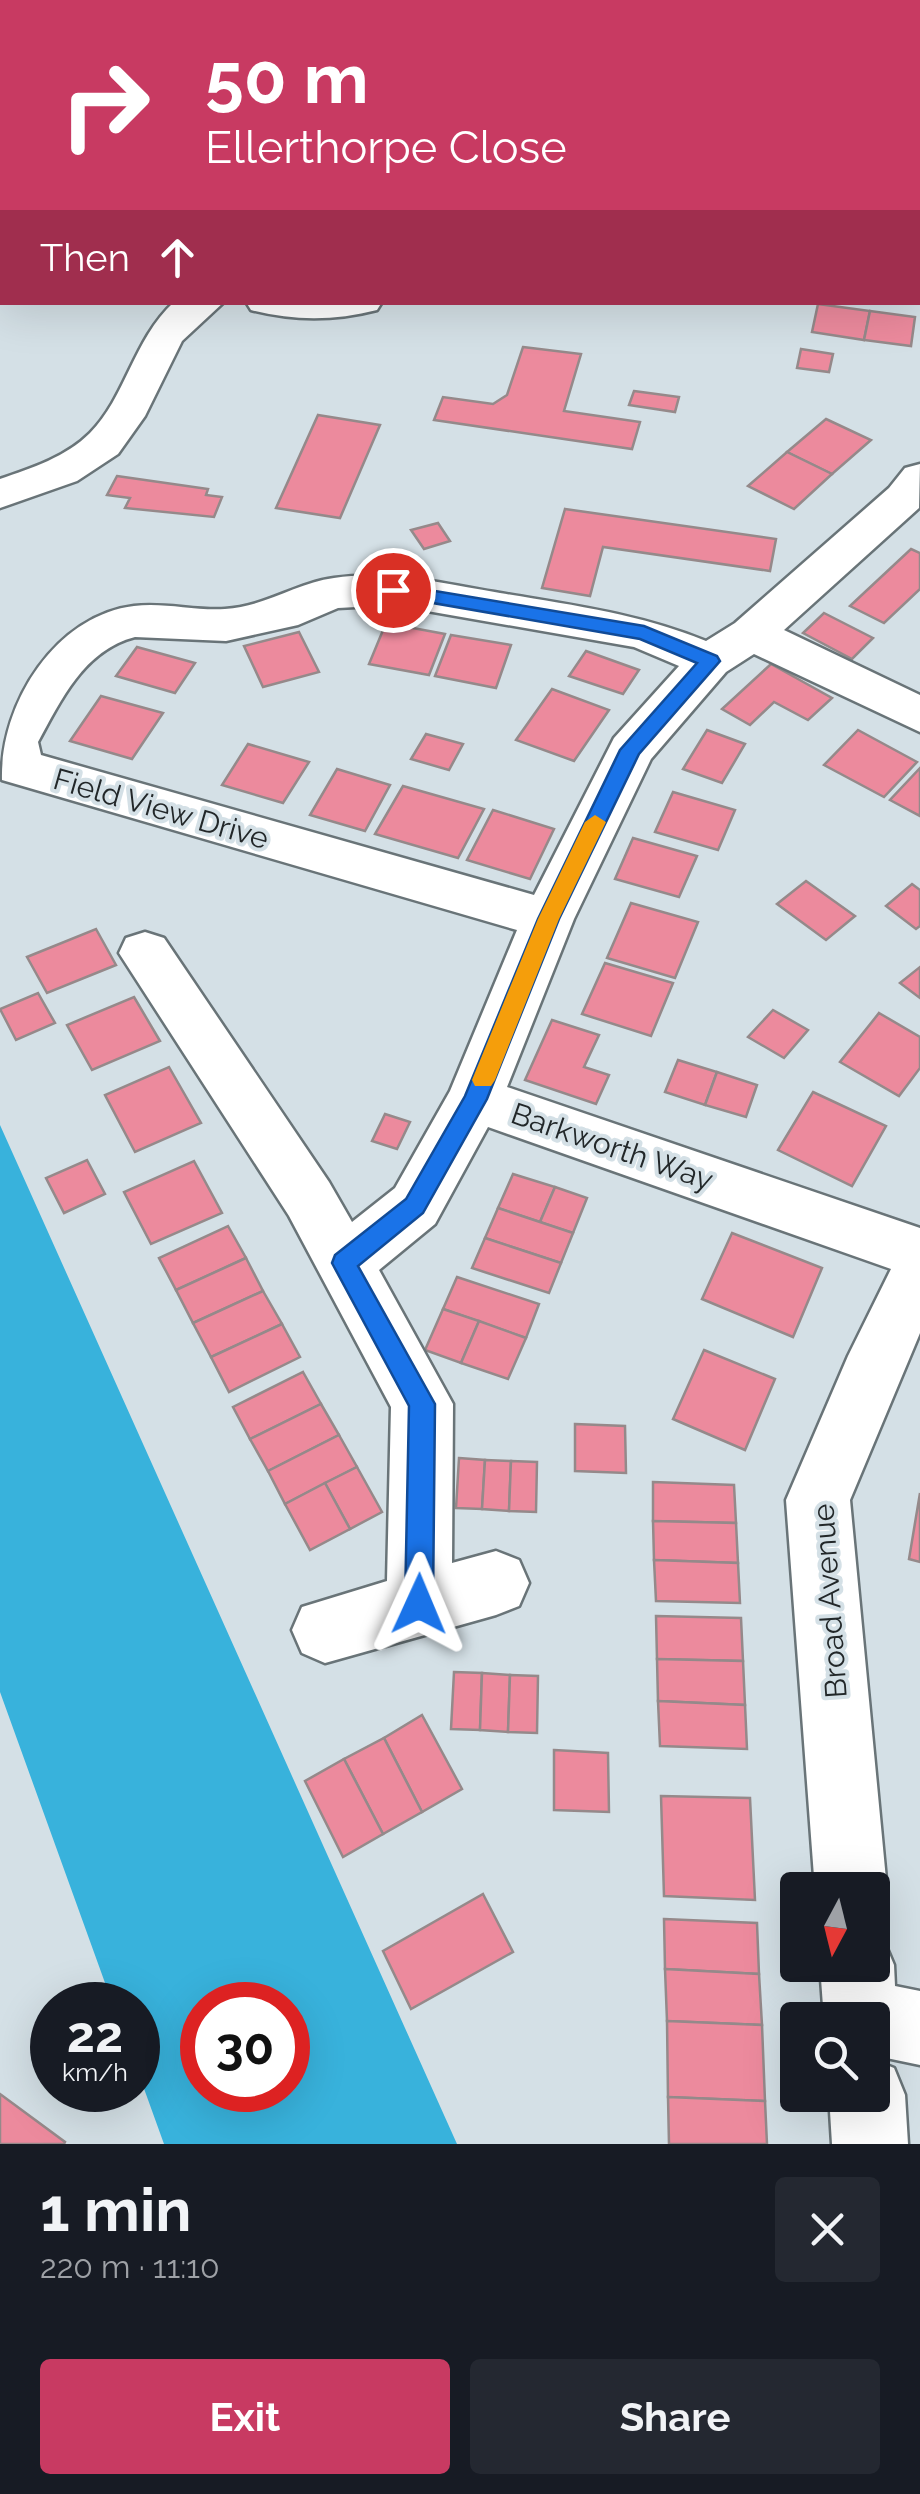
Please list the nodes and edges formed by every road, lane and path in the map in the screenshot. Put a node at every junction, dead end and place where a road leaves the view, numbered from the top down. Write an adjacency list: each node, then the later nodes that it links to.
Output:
1 (200, 305): 5 (street)
2 (300, 305): 3 (street)
3 (350, 305)
4 (920, 478): 6 (street, Barkworth Way)
5 (0, 494)
6 (731, 648): 7 (street); 8 (street, Barkworth Way); 8 (street, Field View Drive)
7 (920, 715)
8 (548, 919): 10 (street, Barkworth Way)
9 (145, 953): 12 (street)
10 (475, 1099): 11 (street, Barkworth Way); 12 (street)
11 (920, 1254)
12 (344, 1263): 15 (street)
13 (920, 1272): 17 (street, Broad Avenue)
14 (496, 1583): 15 (street)
15 (419, 1604): 16 (street)
16 (325, 1630)
17 (849, 1872)
18 (867, 2112): 19 (street)
19 (870, 2144)

